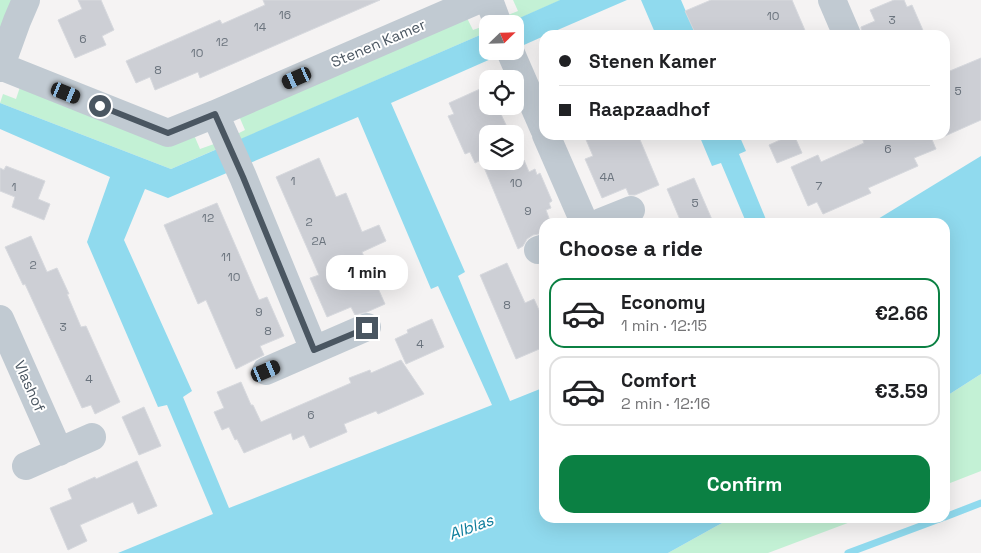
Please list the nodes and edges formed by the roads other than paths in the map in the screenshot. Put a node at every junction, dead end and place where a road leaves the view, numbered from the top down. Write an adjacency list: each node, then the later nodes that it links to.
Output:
1 (26, 0): 6 (street, Stenen Kamer)
2 (478, 0): 8 (street, Stenen Kamer)
3 (832, 0): 4 (street)
4 (845, 30)
5 (514, 60): 7 (street)
6 (0, 66): 8 (street, Stenen Kamer)
7 (539, 117)
8 (220, 125): 15 (street)
9 (548, 140): 11 (street)
10 (631, 210): 12 (street)
11 (582, 218)
12 (612, 218)
13 (0, 319): 18 (street, Vlashof)
14 (367, 328): 15 (street)
15 (314, 350): 16 (street)
16 (266, 371)
17 (92, 437): 18 (street)
18 (59, 452): 19 (street)
19 (26, 466)

